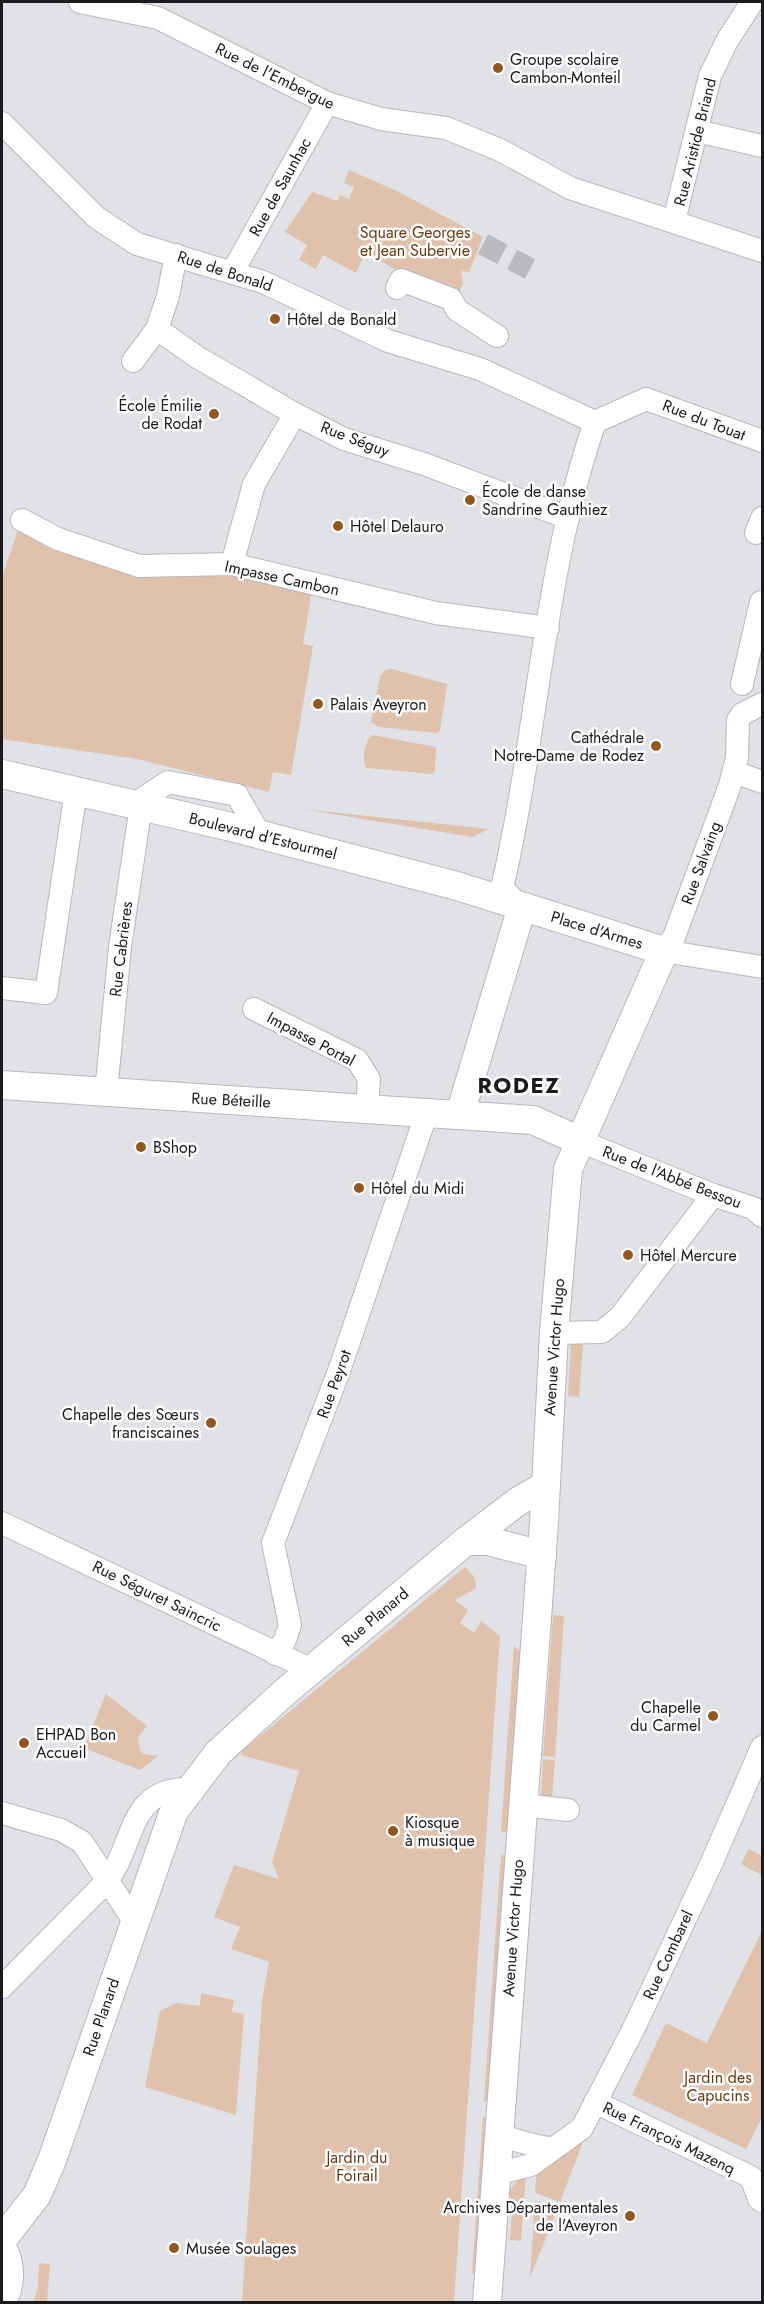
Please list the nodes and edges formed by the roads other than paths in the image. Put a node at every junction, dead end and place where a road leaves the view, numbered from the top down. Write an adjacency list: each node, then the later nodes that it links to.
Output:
1 (80, 2): 3 (street, Rue de l'Embergue)
2 (753, 2): 5 (street, Rue Aristide Briand)
3 (327, 103): 7 (street, Rue de l'Embergue); 10 (street, Rue de Saunhac)
4 (2, 123): 9 (street, Rue de Bonald)
5 (695, 139): 6 (street); 7 (street, Rue Aristide Briand)
6 (762, 146)
7 (674, 221): 8 (street, Rue de l'Embergue)
8 (762, 251)
9 (176, 255): 10 (street, Rue de Bonald); 12 (street)
10 (233, 271): 16 (street, Rue de Bonald)
11 (397, 288): 13 (street)
12 (157, 329): 14 (street); 15 (street, Rue Séguy)
13 (497, 336)
14 (133, 361)
15 (295, 414): 18 (street, Rue Séguy); 20 (street)
16 (596, 422): 17 (street, Rue du Touat); 18 (street)
17 (762, 441)
18 (568, 518): 22 (street)
19 (22, 520): 20 (street, Impasse Cambon)
20 (232, 564): 22 (street, Impasse Cambon)
21 (761, 602): 23 (street)
22 (549, 628): 30 (street)
23 (742, 684)
24 (762, 704): 25 (street, Rue Salvaing)
25 (734, 772): 27 (street); 31 (street, Rue Salvaing)
26 (2, 774): 28 (main road, Boulevard d'Estourmel)
27 (762, 782)
28 (76, 790): 29 (main road, Boulevard d'Estourmel); 33 (street)
29 (138, 805): 30 (main road, Boulevard d'Estourmel); 36 (street, Rue Cabrières)
30 (522, 907): 31 (main road, Place d'Armes); 39 (main road)
31 (664, 951): 32 (street); 40 (main road, Place d'Armes)
32 (762, 967)
33 (2, 988)
34 (254, 1009): 37 (street, Impasse Portal)
35 (2, 1085): 36 (main road, Rue Béteille)
36 (106, 1092): 37 (main road, Rue Béteille)
37 (367, 1108): 38 (main road, Rue Béteille)
38 (427, 1112): 39 (main road, Rue Béteille); 48 (street, Rue Peyrot)
39 (460, 1114): 40 (main road)
40 (580, 1141): 41 (street, Rue de l'Abbé Bessou); 43 (main road, Avenue Victor Hugo)
41 (713, 1195): 42 (street, Rue de l'Abbé Bessou); 43 (street)
42 (759, 1205)
43 (554, 1333): 44 (main road, Avenue Victor Hugo)
44 (546, 1485): 46 (main road, Rue Planard); 47 (main road, Avenue Victor Hugo)
45 (2, 1523): 48 (street, Rue Séguret Saincric)
46 (466, 1541): 47 (main road); 49 (main road, Rue Planard)
47 (542, 1555): 52 (main road, Avenue Victor Hugo)
48 (275, 1654): 49 (street, Rue Séguret Saincric)
49 (312, 1670): 51 (main road, Rue Planard)
50 (762, 1747): 58 (street, Rue Combarel)
51 (191, 1789): 55 (street); 56 (main road, Rue Planard)
52 (522, 1805): 53 (street); 59 (main road, Avenue Victor Hugo)
53 (568, 1810)
54 (2, 1813): 55 (street)
55 (108, 1881): 56 (street); 57 (street)
56 (134, 1921): 64 (main road, Rue Planard)
57 (2, 1987)
58 (595, 2102): 60 (street, Rue Combarel); 61 (street, Rue François Mazenq)
59 (498, 2136): 60 (street); 62 (main road, Avenue Victor Hugo)
60 (552, 2148): 62 (street, Rue Combarel)
61 (757, 2169): 63 (street, Rue François Mazenq)
62 (496, 2174): 67 (main road, Avenue Victor Hugo)
63 (762, 2202)
64 (2, 2240)
65 (2, 2247): 66 (main road)
66 (2, 2302)
67 (487, 2302)

